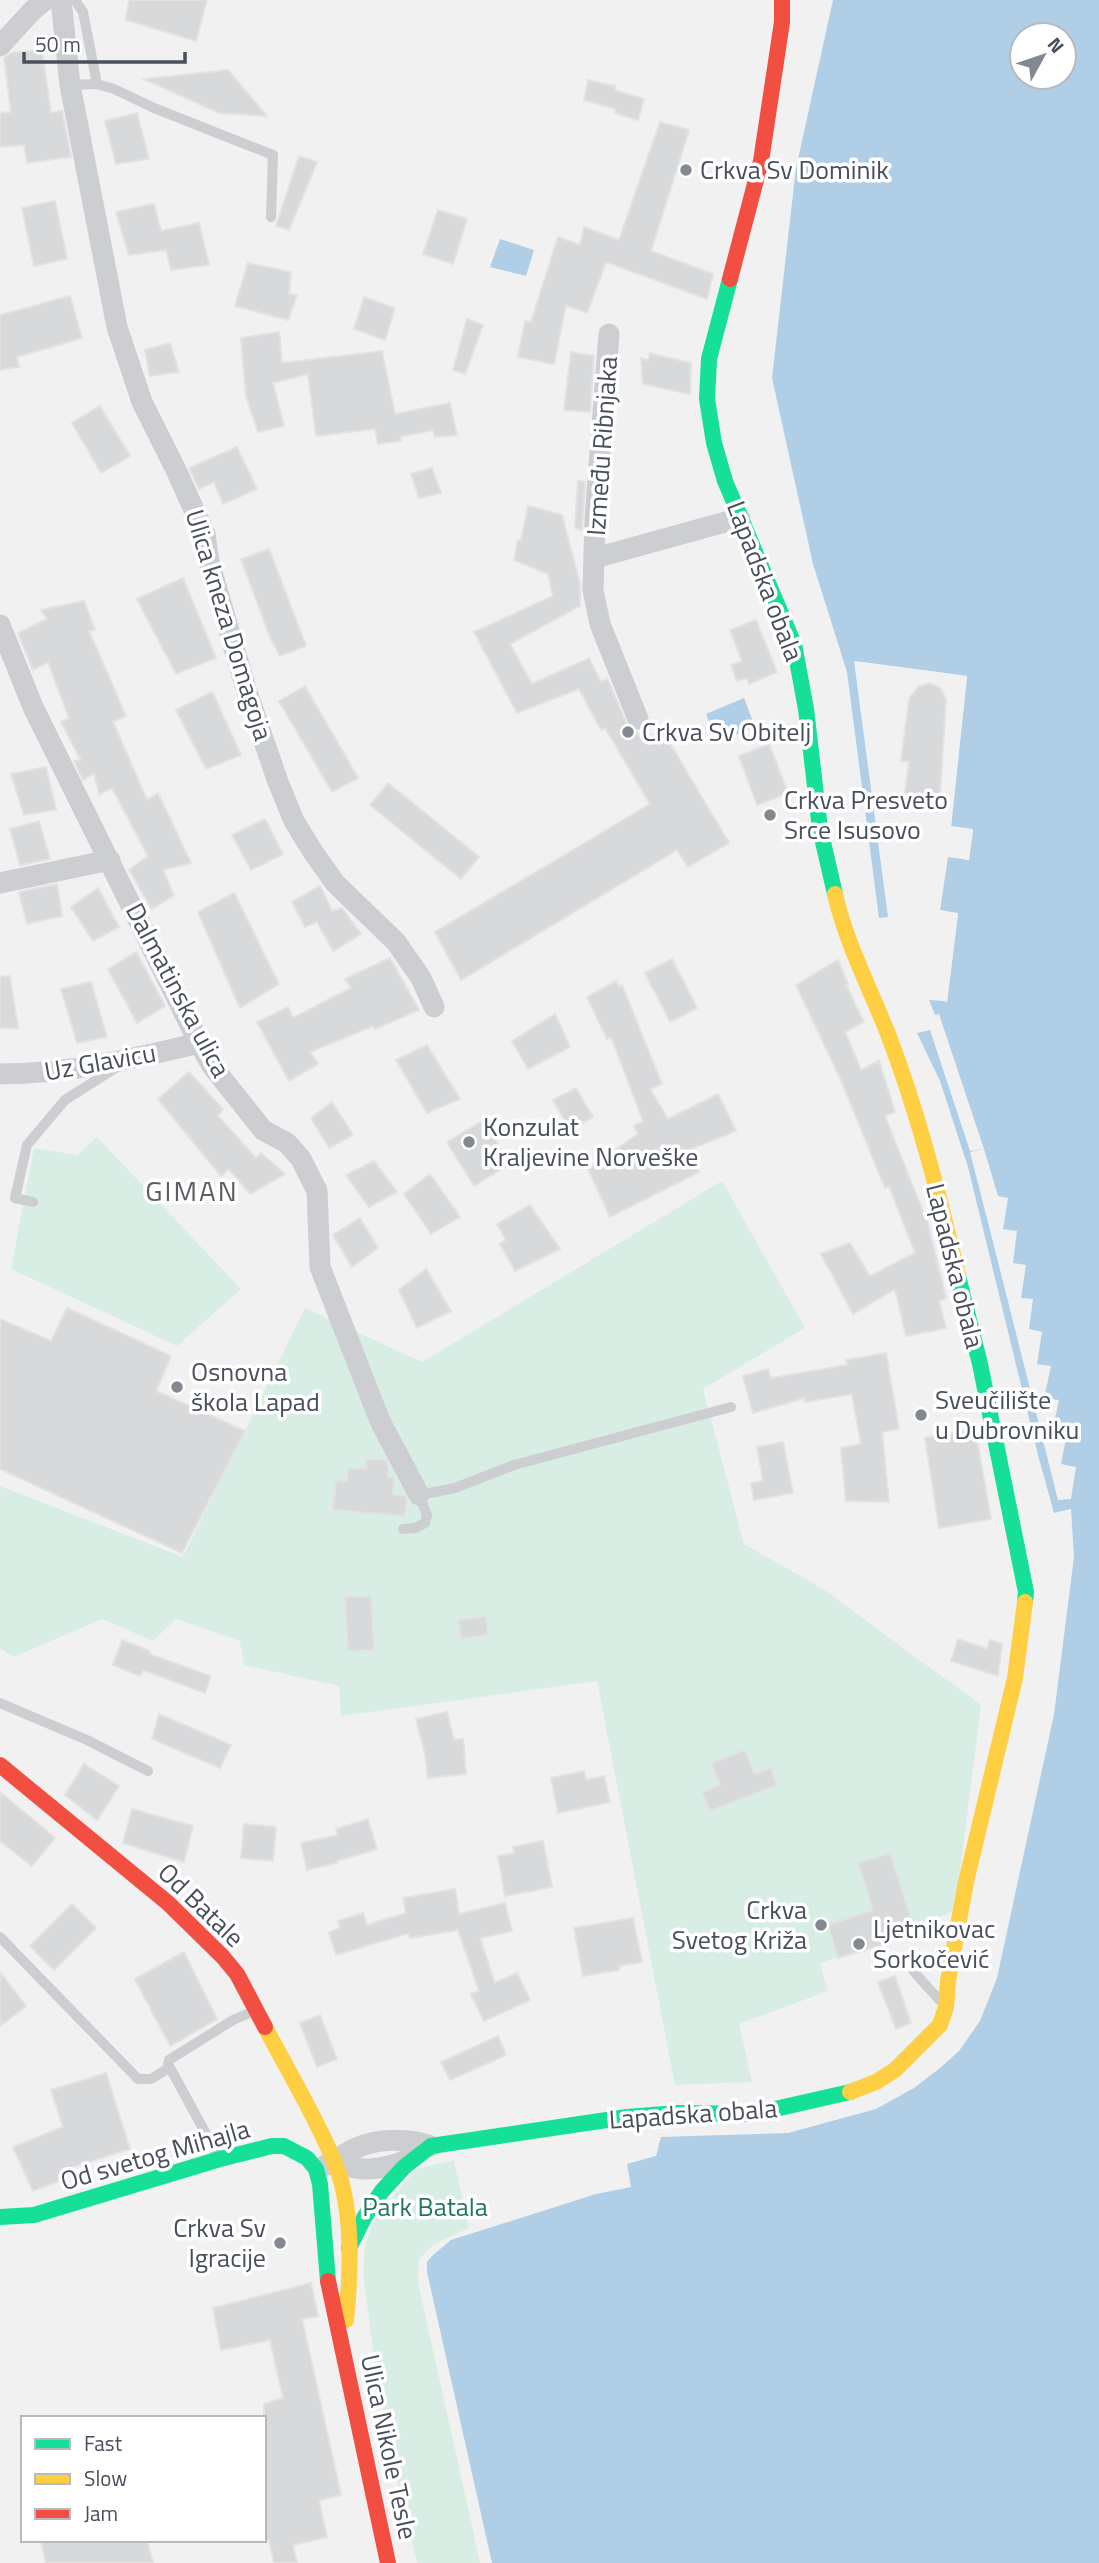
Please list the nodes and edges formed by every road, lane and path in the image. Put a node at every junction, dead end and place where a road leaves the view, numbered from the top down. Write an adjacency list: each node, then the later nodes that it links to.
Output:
1 (44, 0): 5 (street)
2 (61, 0): 7 (street, Ulica kneza Domagoja)
3 (75, 0): 6 (lane)
4 (782, 0): 10 (street, Lapadska obala)
5 (0, 46)
6 (97, 84): 7 (lane); 8 (lane)
7 (70, 86): 16 (street, Ulica kneza Domagoja)
8 (271, 217)
9 (610, 334): 11 (street, Između Ribnjaka)
10 (740, 518): 11 (street, Između Ribnjaka); 29 (street, Lapadska obala)
11 (595, 558): 13 (street, Između Ribnjaka)
12 (0, 625): 14 (street, Dalmatinska ulica)
13 (638, 719)
14 (110, 860): 15 (street); 17 (street, Dalmatinska ulica)
15 (0, 883)
16 (434, 1007)
17 (199, 1044): 18 (street, Uz Glavicu); 22 (street, Dalmatinska ulica)
18 (125, 1062): 19 (street, Uz Glavicu); 20 (lane)
19 (0, 1074)
20 (33, 1202)
21 (731, 1407): 22 (lane)
22 (419, 1495): 23 (lane)
23 (403, 1529)
24 (0, 1703): 26 (lane)
25 (0, 1765): 30 (street, Od Batale)
26 (148, 1771)
27 (0, 1937): 31 (lane)
28 (914, 1972): 29 (lane)
29 (946, 2007): 36 (street, Lapadska obala)
30 (257, 2010): 31 (lane); 32 (street, Od Batale)
31 (169, 2068): 37 (lane)
32 (295, 2090): 33 (street); 38 (street, Od Batale)
33 (295, 2109)
34 (286, 2133): 35 (street)
35 (272, 2146): 37 (street, Od svetog Mihajla); 38 (street, Od svetog Mihajla)
36 (422, 2152): 38 (street, Lapadska obala); 40 (street)
37 (220, 2159): 39 (street, Od svetog Mihajla)
38 (325, 2165): 40 (street, Ulica Nikole Tesle); 41 (street, Ulica Nikole Tesle)
39 (0, 2217)
40 (349, 2248): 41 (street, Ulica Nikole Tesle)
41 (342, 2341): 42 (street, Ulica Nikole Tesle)
42 (388, 2563)

